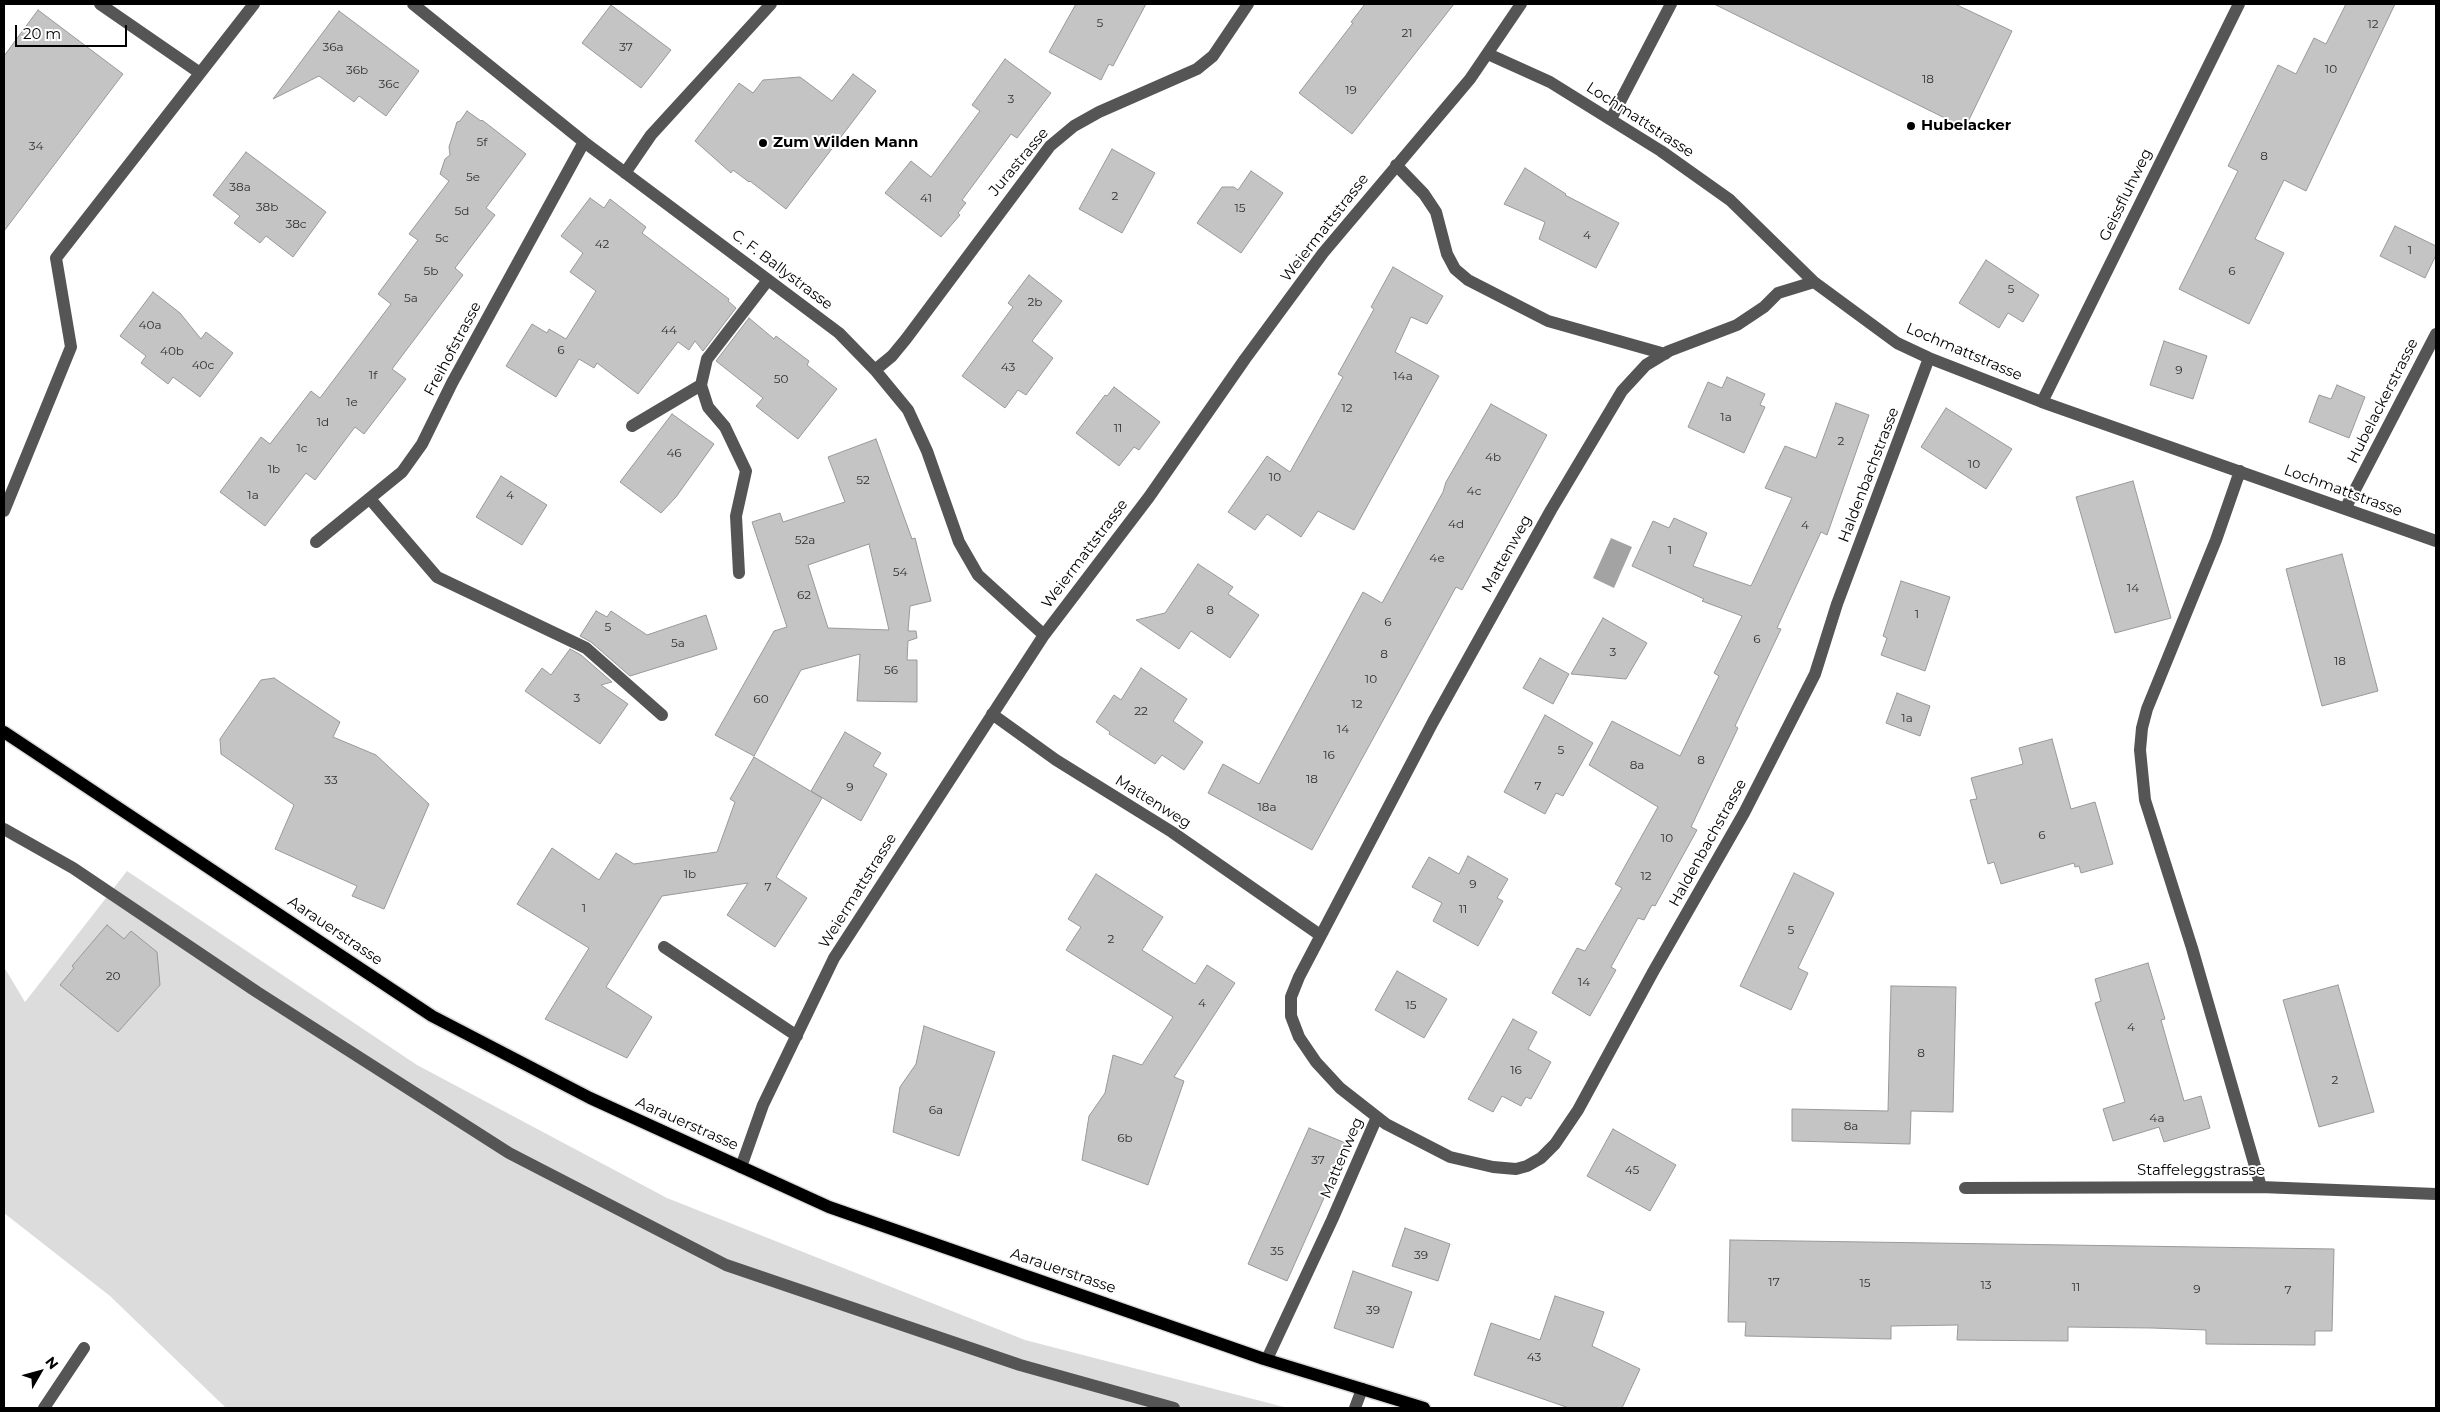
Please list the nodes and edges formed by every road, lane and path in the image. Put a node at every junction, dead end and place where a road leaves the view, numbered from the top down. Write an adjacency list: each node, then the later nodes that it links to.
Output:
1 (100, 4): 10 (street)
2 (254, 4): 10 (street)
3 (413, 4): 12 (street, C. F. Ballystrasse)
4 (771, 4): 14 (street)
5 (1248, 4): 20 (street, Jurastrasse)
6 (1522, 4): 9 (street, Weiermattstrasse)
7 (1671, 4): 11 (street)
8 (2239, 4): 22 (street, Geissfluhweg)
9 (1488, 54): 11 (street, Lochmattstrasse); 13 (street, Weiermattstrasse)
10 (200, 73): 27 (street)
11 (1611, 119): 16 (street, Lochmattstrasse)
12 (584, 142): 14 (street, C. F. Ballystrasse); 25 (street, Freihofstrasse)
13 (1396, 165): 18 (street); 31 (street, Weiermattstrasse)
14 (625, 173): 15 (street, C. F. Ballystrasse)
15 (768, 280): 20 (street, C. F. Ballystrasse); 21 (street)
16 (1814, 282): 18 (street, Mattenweg); 19 (street, Lochmattstrasse)
17 (2436, 334): 26 (street, Hubelackerstrasse)
18 (1665, 354): 36 (street, Mattenweg)
19 (1930, 358): 22 (street, Lochmattstrasse); 39 (street, Haldenbachstrasse)
20 (875, 370): 31 (street, C. F. Ballystrasse)
21 (701, 385): 23 (street); 30 (street)
22 (2042, 402): 24 (street, Lochmattstrasse)
23 (632, 426)
24 (2240, 472): 26 (street, Lochmattstrasse); 41 (street)
25 (370, 499): 28 (street, Freihofstrasse); 33 (street)
26 (2345, 509): 29 (street, Lochmattstrasse)
27 (4, 510)
28 (316, 542)
29 (2436, 542)
30 (739, 573)
31 (1044, 635): 32 (street, Weiermattstrasse)
32 (992, 714): 36 (street, Mattenweg); 38 (street, Weiermattstrasse)
33 (662, 716)
34 (4, 732): 40 (main road, Aarauerstrasse)
35 (4, 829): 48 (street)
36 (1320, 935): 39 (street, Mattenweg)
37 (664, 946): 38 (street)
38 (797, 1036): 40 (street, Weiermattstrasse)
39 (1377, 1117): 45 (street, Mattenweg)
40 (741, 1166): 45 (main road, Aarauerstrasse)
41 (2261, 1187): 42 (street, Staffeleggstrasse); 43 (street, Staffeleggstrasse)
42 (1965, 1188)
43 (2436, 1194)
44 (84, 1348): 47 (street)
45 (1267, 1359): 46 (main road, Aarauerstrasse)
46 (1362, 1389): 49 (street); 50 (main road, Aarauerstrasse)
47 (44, 1408)
48 (1174, 1408)
49 (1355, 1408)
50 (1424, 1408)

